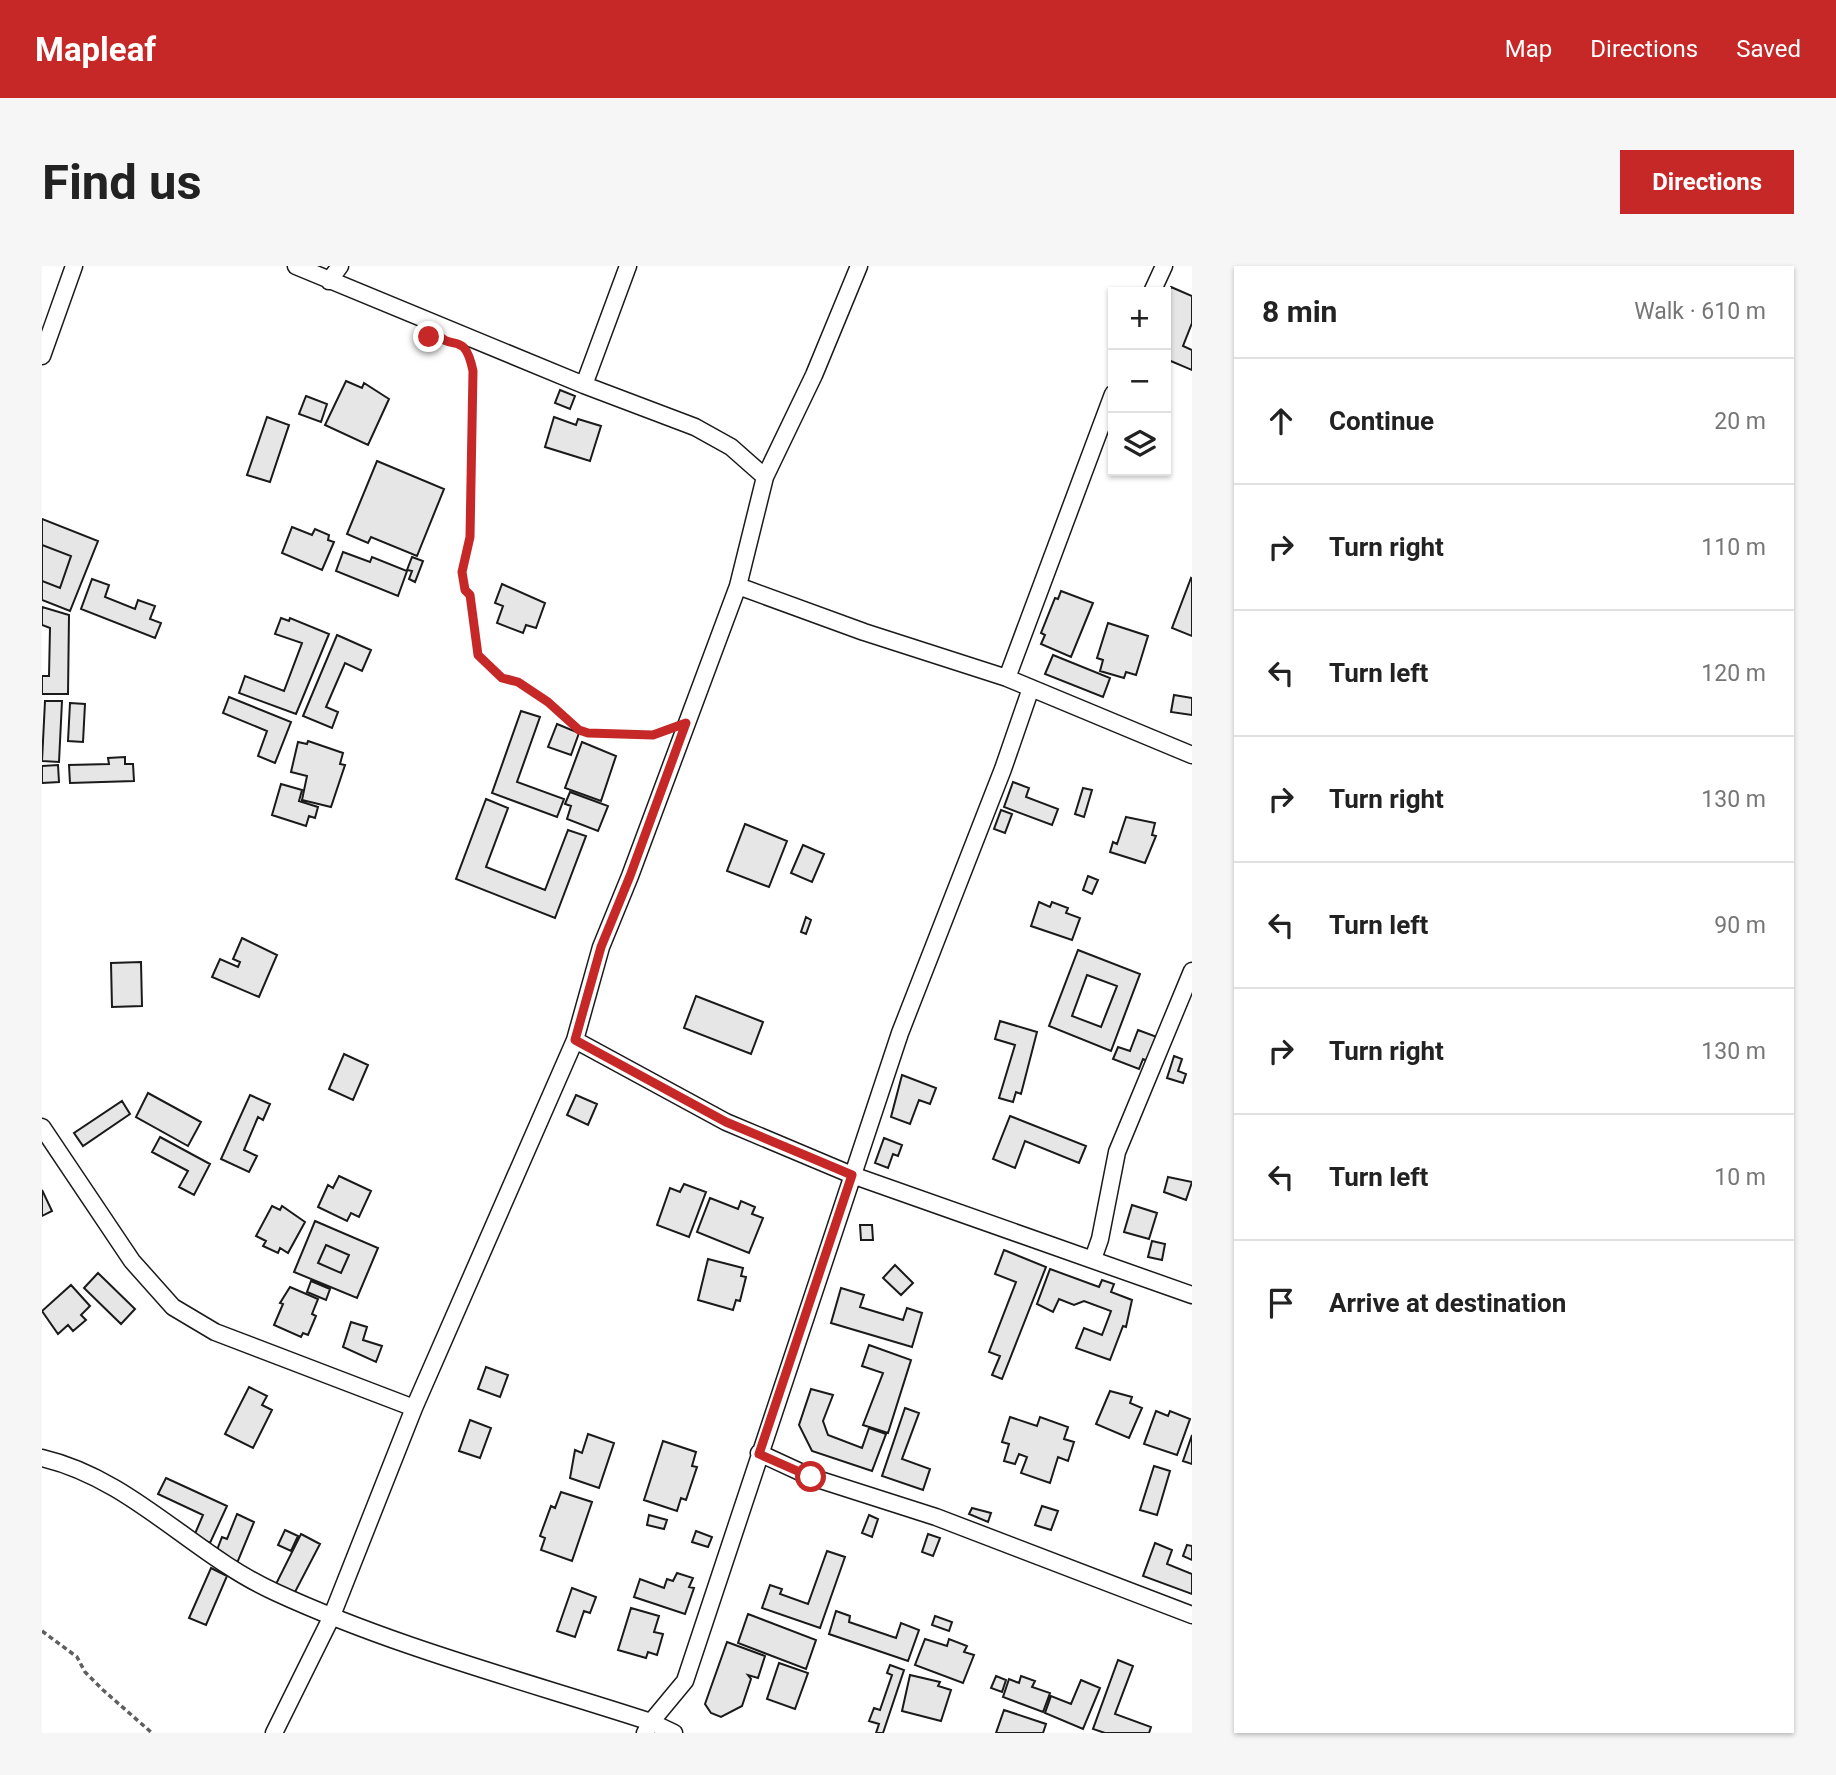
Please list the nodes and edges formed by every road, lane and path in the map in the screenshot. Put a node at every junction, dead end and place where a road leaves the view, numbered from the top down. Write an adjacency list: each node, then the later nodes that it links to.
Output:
1 (74, 266): 10 (street)
2 (296, 266): 7 (street)
3 (340, 266): 7 (street)
4 (628, 266): 11 (street)
5 (859, 266): 13 (street)
6 (1164, 266): 8 (street)
7 (329, 281): 11 (street)
8 (1154, 287)
9 (468, 350): 17 (path)
10 (42, 356)
11 (584, 385): 13 (street)
12 (1108, 407): 15 (street)
13 (765, 477): 14 (street)
14 (738, 586): 15 (street); 17 (street)
15 (1007, 678): 16 (street)
16 (1031, 688): 18 (street); 22 (street)
17 (686, 723): 20 (street)
18 (1192, 755)
19 (1192, 971): 23 (street)
20 (575, 1040): 22 (street); 25 (street)
21 (42, 1127): 25 (street)
22 (852, 1175): 23 (street); 26 (street)
23 (1093, 1259): 24 (street)
24 (1192, 1295)
25 (414, 1408): 29 (street)
26 (759, 1454): 28 (street); 31 (street)
27 (42, 1458): 29 (street)
28 (1192, 1615)
29 (331, 1618): 31 (street); 33 (street)
30 (42, 1631): 32 (path)
31 (648, 1728): 34 (street)
32 (152, 1733)
33 (274, 1733)
34 (674, 1733)

